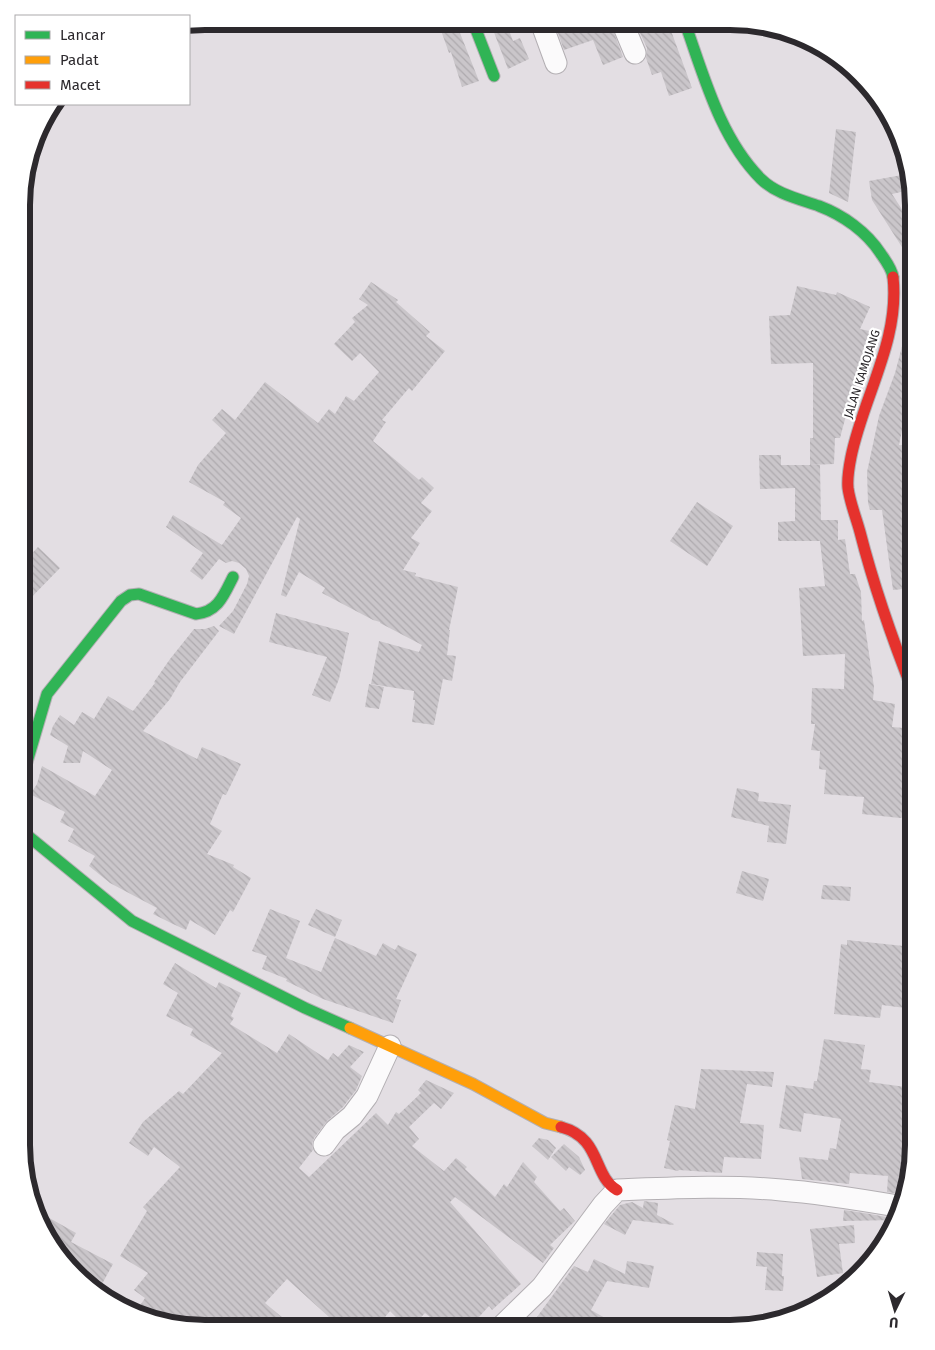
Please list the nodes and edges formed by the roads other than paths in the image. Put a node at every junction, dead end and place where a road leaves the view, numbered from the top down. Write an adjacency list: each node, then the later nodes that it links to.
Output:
1 (476, 30): 7 (street)
2 (543, 30): 6 (street)
3 (625, 30): 5 (street)
4 (688, 30): 9 (street, JALAN KAMOJANG)
5 (635, 53)
6 (556, 63)
7 (494, 76)
8 (233, 577): 10 (street)
9 (905, 669)
10 (30, 750)
11 (30, 838): 12 (street)
12 (390, 1046): 13 (street); 14 (street)
13 (324, 1145)
14 (617, 1190): 15 (street); 16 (street)
15 (894, 1206)
16 (508, 1320)

